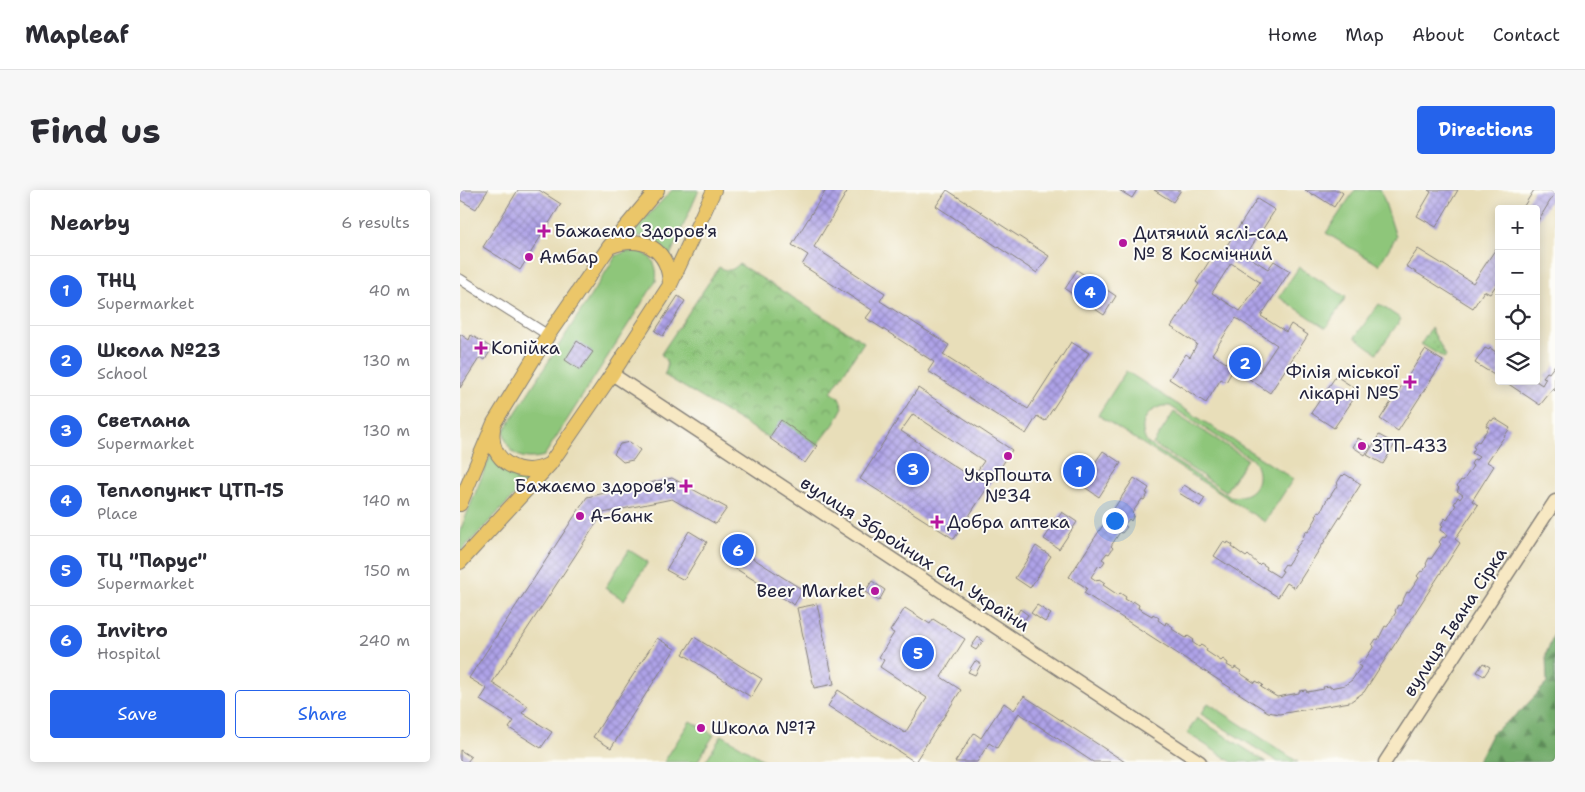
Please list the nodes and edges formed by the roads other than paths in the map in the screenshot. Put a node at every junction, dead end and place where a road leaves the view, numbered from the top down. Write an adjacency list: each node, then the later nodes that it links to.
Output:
1 (657, 190): 3 (main road)
2 (714, 190): 5 (main road)
3 (609, 247): 5 (main road); 6 (main road)
4 (460, 279): 6 (street)
5 (670, 285): 7 (main road)
6 (548, 335): 8 (main road)
7 (612, 374): 9 (main road); 13 (street, вулиця Збройних Сил України)
8 (494, 423): 9 (main road); 11 (main road)
9 (550, 464): 12 (main road)
10 (1555, 501): 14 (street, вулиця Івана Сірка)
11 (460, 504)
12 (460, 562)
13 (1200, 762)
14 (1384, 762)

